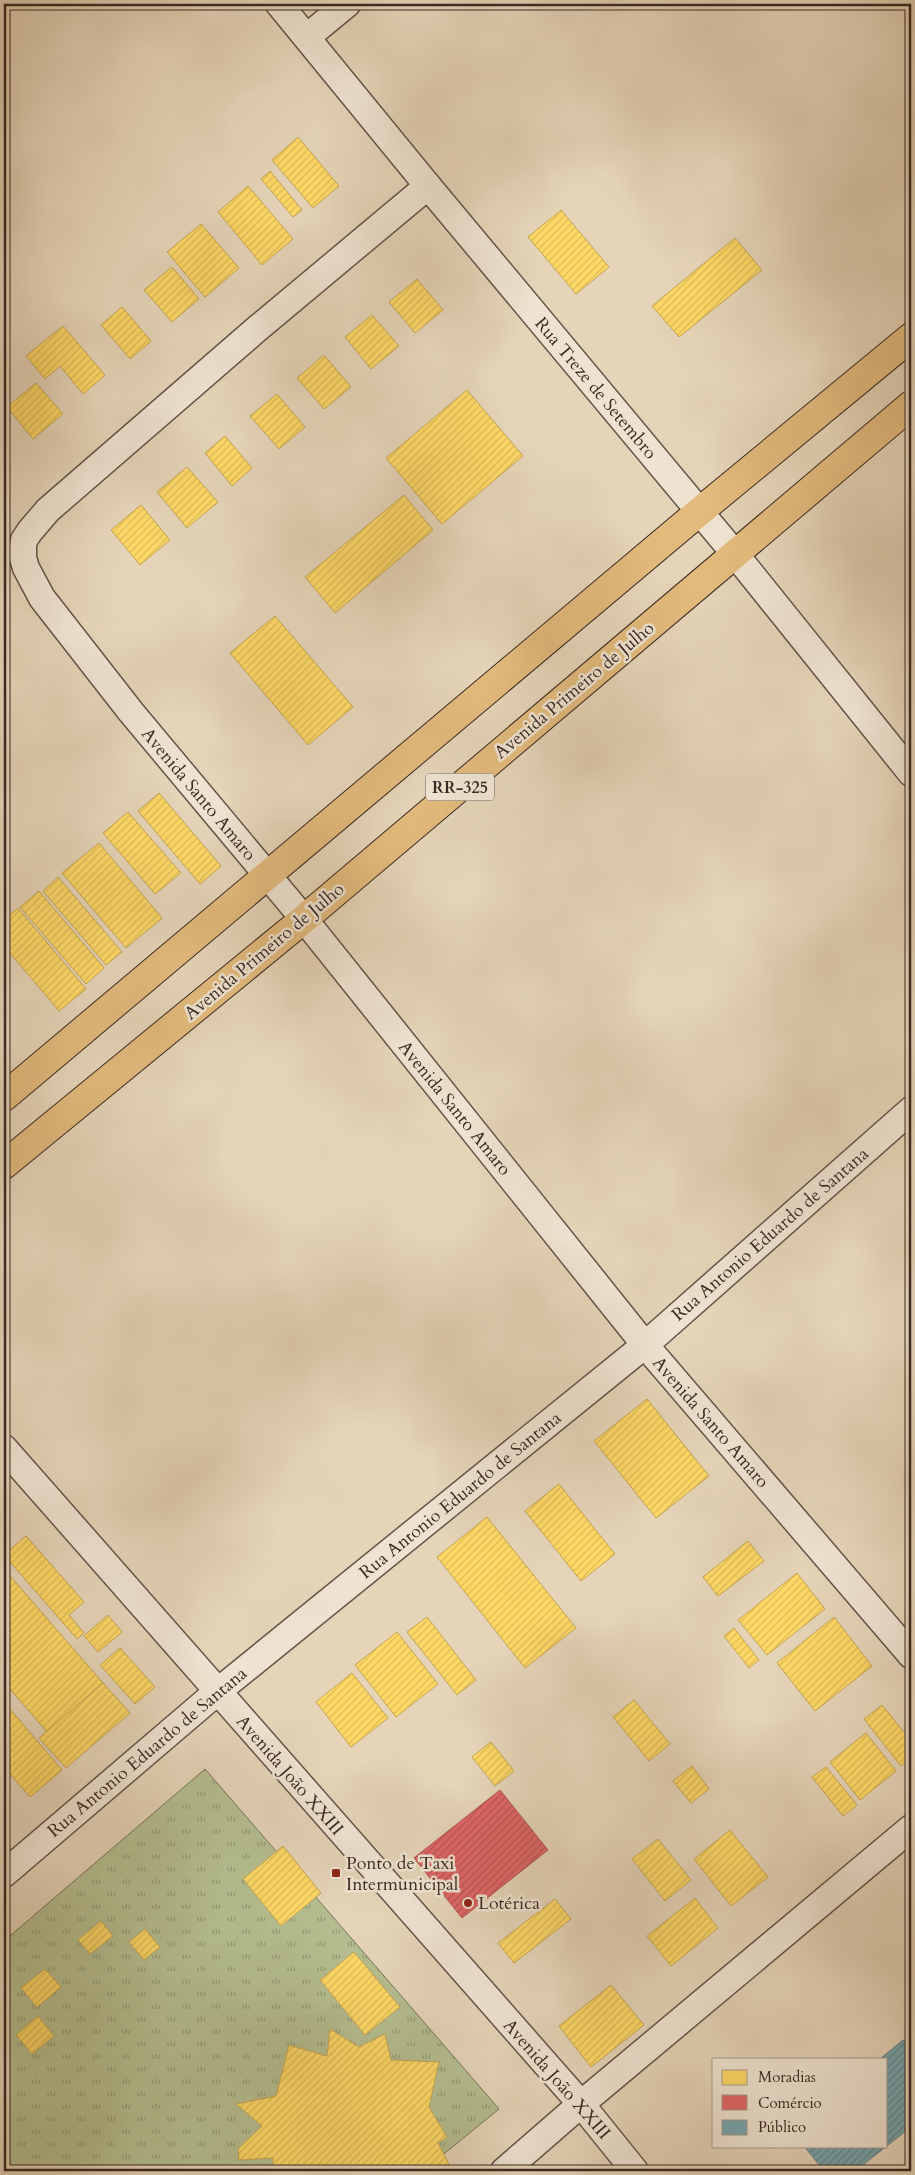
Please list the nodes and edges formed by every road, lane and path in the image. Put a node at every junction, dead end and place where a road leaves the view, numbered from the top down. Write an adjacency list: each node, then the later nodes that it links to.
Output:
1 (279, 4): 3 (street, Rua Treze de Setembro)
2 (347, 4): 3 (street)
3 (307, 37): 4 (street, Rua Treze de Setembro)
4 (428, 186): 7 (street, Rua Treze de Setembro); 10 (street, Avenida Santo Amaro)
5 (911, 337): 7 (main road, RR-325)
6 (911, 404): 8 (main road, Avenida Primeiro de Julho / RR-325)
7 (699, 512): 8 (street, Rua Treze de Setembro); 10 (main road, RR-325)
8 (735, 554): 9 (street, Rua Treze de Setembro); 11 (main road, Avenida Primeiro de Julho / RR-325)
9 (911, 773)
10 (268, 877): 11 (street, Avenida Santo Amaro); 12 (main road, RR-325)
11 (304, 919): 14 (main road, Avenida Primeiro de Julho / RR-325); 15 (street, Avenida Santo Amaro)
12 (4, 1097)
13 (911, 1110): 15 (street, Rua Antonio Eduardo de Santana)
14 (4, 1165)
15 (645, 1345): 17 (street, Avenida Santo Amaro); 18 (street, Rua Antonio Eduardo de Santana)
16 (4, 1448): 18 (street, Avenida João XXIII)
17 (911, 1655)
18 (217, 1692): 20 (street, Rua Antonio Eduardo de Santana); 21 (street, Avenida João XXIII)
19 (911, 1828): 21 (street)
20 (4, 1874)
21 (581, 2104): 22 (street); 23 (street, Avenida João XXIII)
22 (504, 2171)
23 (635, 2171)

